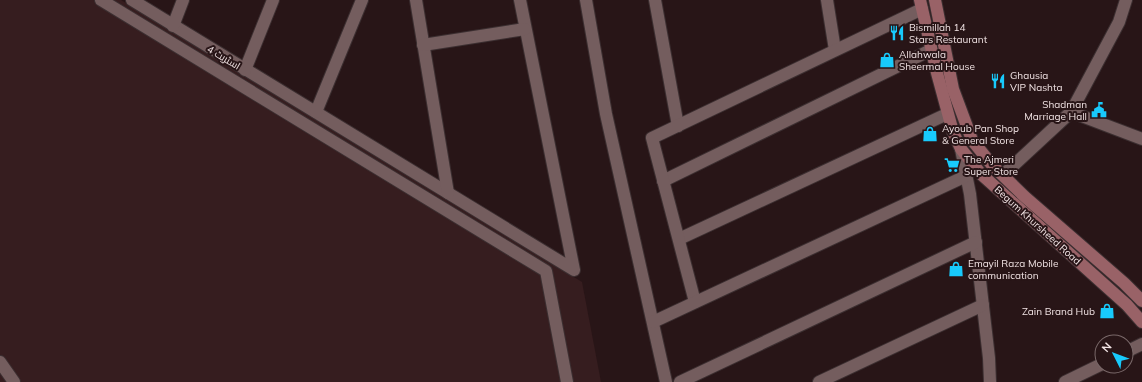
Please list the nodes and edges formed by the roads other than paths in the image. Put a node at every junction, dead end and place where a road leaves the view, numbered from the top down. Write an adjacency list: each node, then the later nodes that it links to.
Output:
1 (101, 0): 43 (street)
2 (132, 0): 14 (street, اسٹریٹ 4)
3 (183, 0): 14 (street)
4 (273, 0): 21 (street)
5 (362, 0): 22 (street)
6 (416, 0): 18 (street)
7 (520, 0): 16 (street)
8 (586, 0): 37 (street)
9 (655, 0): 25 (street)
10 (827, 0): 19 (street)
11 (935, 0): 15 (main road, Begum Khursheed Road)
12 (1126, 0): 23 (street)
13 (921, 4): 17 (main road, Begum Khursheed Road); 19 (street)
14 (173, 26): 21 (street, اسٹریٹ 4)
15 (941, 27): 17 (main road); 28 (main road, Begum Khursheed Road)
16 (525, 29): 18 (street); 31 (street, اسٹریٹ 4)
17 (927, 32): 20 (main road, Begum Khursheed Road)
18 (423, 44): 31 (street)
19 (835, 50): 25 (street)
20 (931, 50): 24 (main road, Begum Khursheed Road); 30 (street)
21 (245, 70): 22 (street, اسٹریٹ 4)
22 (316, 112): 31 (street, اسٹریٹ 4)
23 (1071, 112): 26 (street); 28 (street)
24 (948, 114): 27 (main road, Begum Khursheed Road); 32 (street)
25 (678, 126): 30 (street)
26 (1142, 139)
27 (961, 149): 29 (street); 38 (main road, Begum Khursheed Road)
28 (1003, 175): 34 (main road, Begum Khursheed Road)
29 (966, 176): 33 (street); 35 (street)
30 (663, 181): 32 (street)
31 (448, 193)
32 (679, 239): 35 (street)
33 (976, 242): 36 (street); 45 (street)
34 (1142, 301)
35 (695, 302): 37 (street)
36 (983, 305): 41 (street); 46 (street)
37 (653, 322): 44 (street)
38 (1142, 322)
39 (0, 362): 42 (street)
40 (1094, 368): 47 (street)
41 (986, 380)
42 (14, 382)
43 (568, 382)
44 (666, 382)
45 (680, 382)
46 (818, 382)
47 (1065, 382)

